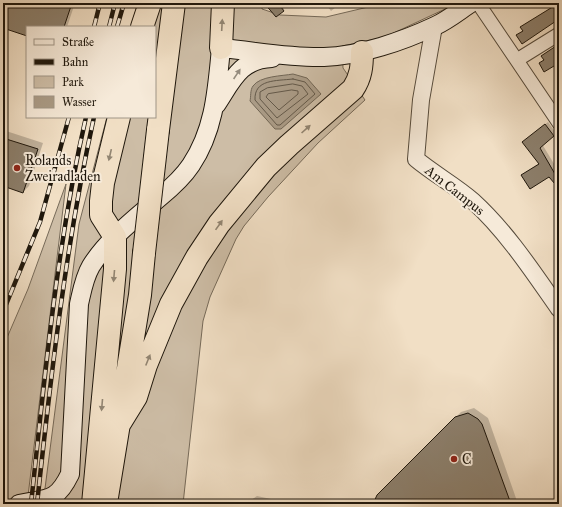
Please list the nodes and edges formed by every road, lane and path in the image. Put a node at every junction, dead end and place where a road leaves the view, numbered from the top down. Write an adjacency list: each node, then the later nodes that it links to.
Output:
1 (150, 3): 7 (highway)
2 (174, 3): 11 (highway)
3 (186, 3): 11 (highway)
4 (223, 3): 10 (highway, one-way to 4)
5 (471, 3): 8 (main road)
6 (478, 3): 14 (street)
7 (142, 26)
8 (434, 26): 12 (main road); 19 (street, Am Campus)
9 (559, 34): 14 (street)
10 (221, 48): 13 (main road); 15 (main road)
11 (169, 49): 20 (highway, bridge)
12 (362, 52): 13 (main road); 20 (highway, one-way to 12)
13 (305, 56): 15 (main road, one-way to 13)
14 (517, 60): 17 (street)
15 (215, 107): 18 (main road)
16 (119, 118): 18 (highway, one-way to 18)
17 (559, 123)
18 (115, 237): 21 (main road); 22 (highway, one-way to 22)
19 (559, 310)
20 (120, 423): 23 (highway)
21 (19, 504)
22 (93, 504)
23 (106, 504)

